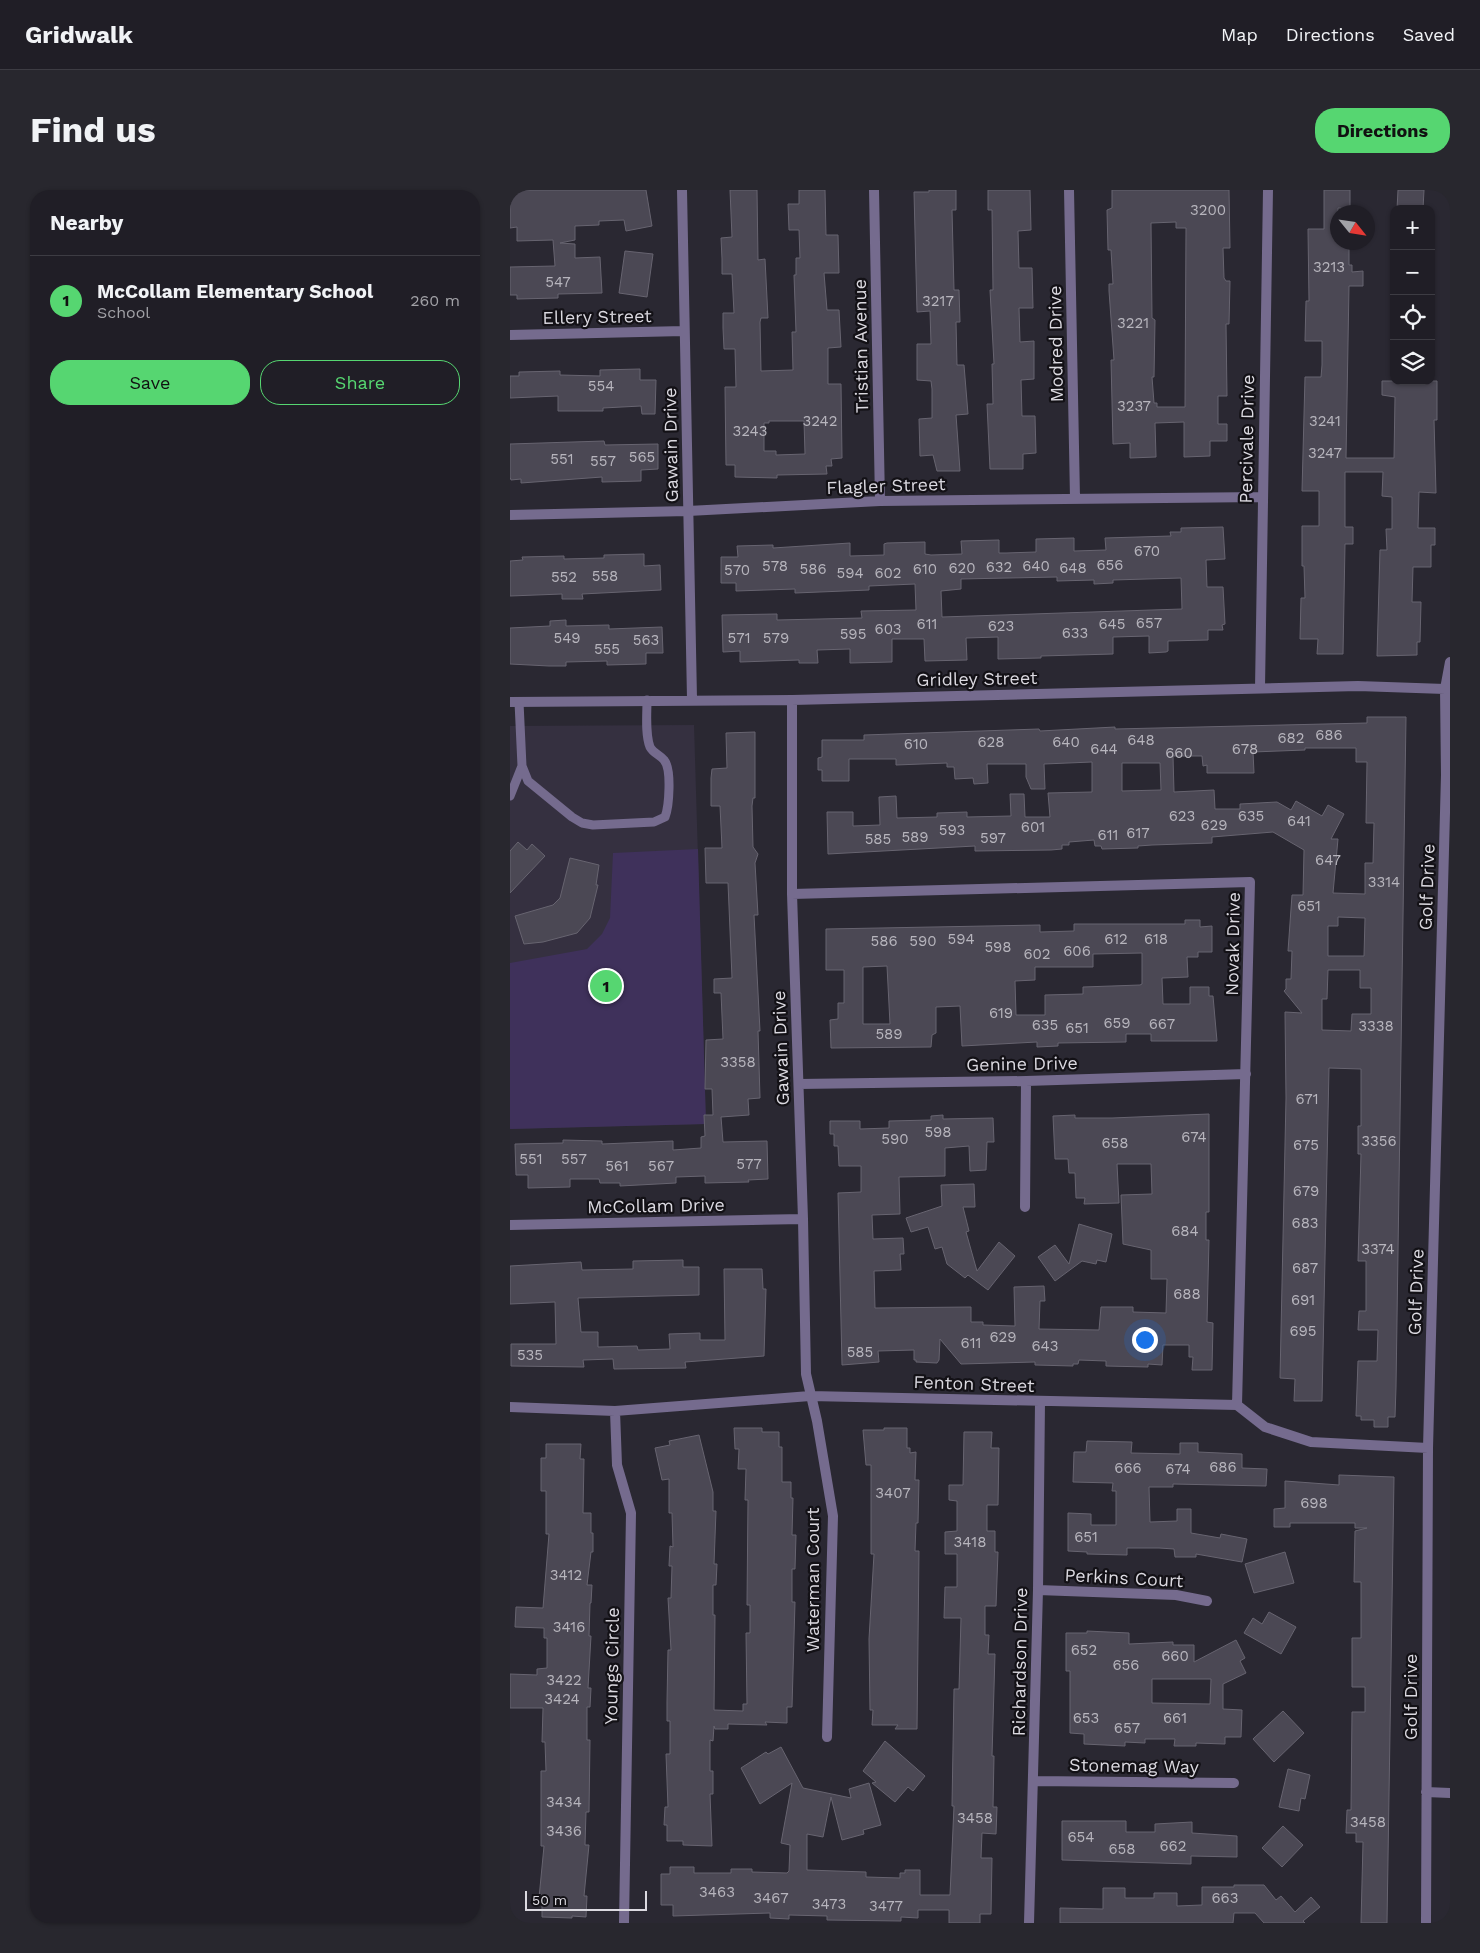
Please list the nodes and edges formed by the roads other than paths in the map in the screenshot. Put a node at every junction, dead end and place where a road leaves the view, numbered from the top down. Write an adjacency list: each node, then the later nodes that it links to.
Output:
1 (682, 190): 5 (street, Gawain Drive)
2 (874, 190): 9 (street, Tristian Avenue)
3 (1069, 190): 8 (street, Modred Drive)
4 (1268, 190): 7 (street, Percivale Drive)
5 (684, 331): 6 (street, Ellery Street); 10 (street, Gawain Drive)
6 (510, 335)
7 (1263, 497): 8 (street, Flagler Street); 13 (street, Percivale Drive)
8 (1075, 498): 9 (street, Flagler Street)
9 (880, 501): 10 (street, Flagler Street)
10 (688, 511): 11 (street, Flagler Street); 15 (street, Gawain Drive)
11 (510, 515)
12 (1450, 662): 14 (street, Golf Drive)
13 (1260, 688): 14 (street, Gridley Street); 17 (street, Gridley Street)
14 (1445, 689): 20 (street, Golf Drive)
15 (692, 699): 16 (street, Gridley Street); 17 (street, Gridley Street)
16 (647, 700): 18 (street, Gridley Street); 19 (lane)
17 (792, 700): 22 (street, Gawain Drive)
18 (514, 702): 19 (lane)
19 (522, 766): 21 (lane)
20 (1448, 775): 34 (street, Golf Drive)
21 (510, 796)
22 (792, 894): 23 (street, Novak Drive); 25 (street, Gawain Drive)
23 (1246, 1074): 24 (street, Genine Drive); 31 (street, Novak Drive)
24 (1026, 1081): 25 (street, Genine Drive); 26 (street)
25 (799, 1084): 27 (street, Gawain Drive)
26 (1025, 1207)
27 (803, 1218): 28 (street, McCollam Drive); 29 (street, Gawain Drive)
28 (510, 1225)
29 (810, 1396): 30 (street, Fenton Street); 33 (street, Fenton Street); 37 (street, Waterman Court)
30 (1040, 1402): 31 (street, Fenton Street); 35 (street, Richardson Drive)
31 (1237, 1405): 34 (street)
32 (510, 1407): 33 (street, Fenton Street)
33 (615, 1411): 42 (street, Youngs Circle)
34 (1428, 1448): 40 (street, Golf Drive)
35 (1038, 1590): 36 (street, Perkins Court); 38 (street, Richardson Drive)
36 (1207, 1601)
37 (827, 1737)
38 (1033, 1781): 39 (street, Stonemag Way); 43 (street, Richardson Drive)
39 (1234, 1783)
40 (1426, 1792): 41 (street); 44 (street, Golf Drive)
41 (1450, 1793)
42 (624, 1923)
43 (1029, 1923)
44 (1426, 1923)

